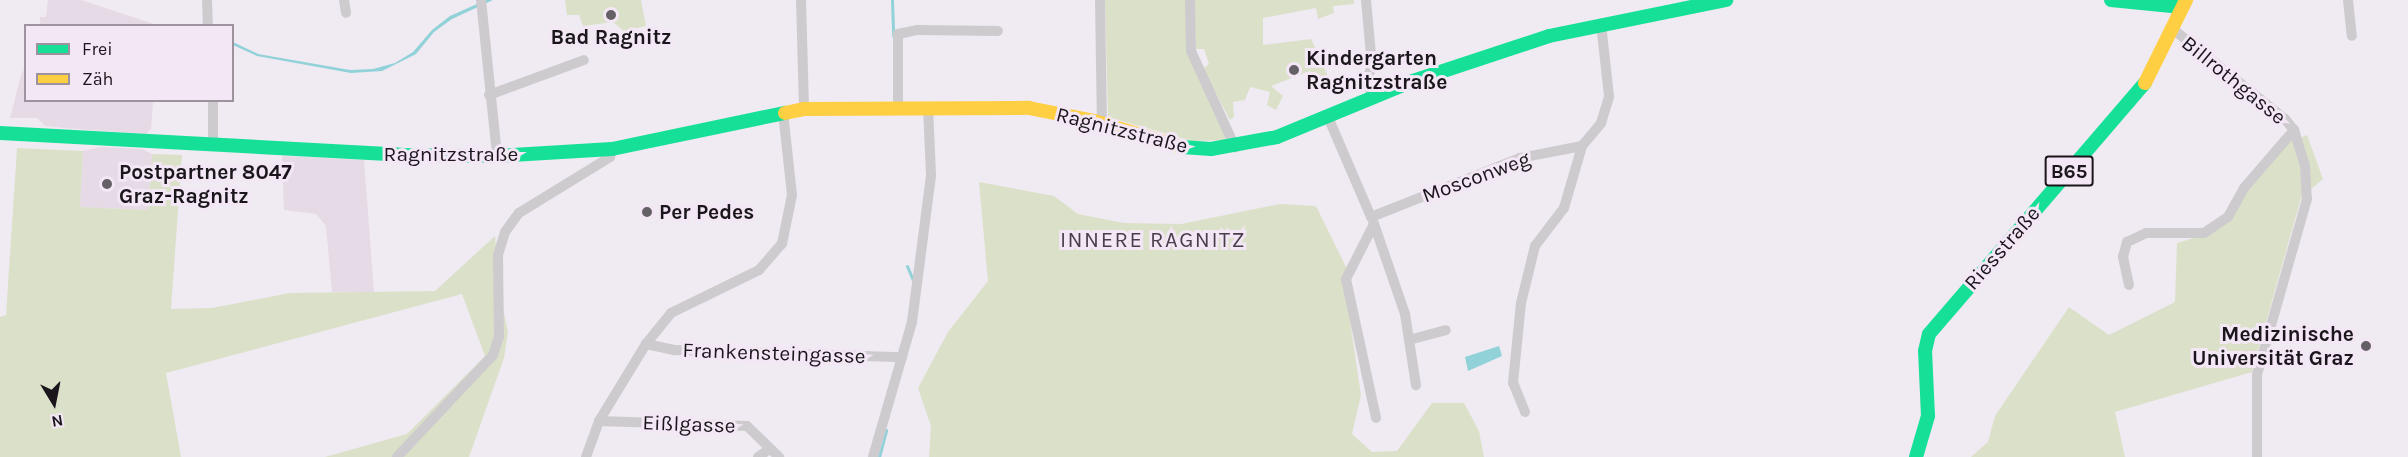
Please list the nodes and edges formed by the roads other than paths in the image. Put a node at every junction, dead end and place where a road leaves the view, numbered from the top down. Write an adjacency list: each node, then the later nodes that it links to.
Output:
1 (207, 0): 14 (street)
2 (344, 0): 12 (street)
3 (481, 0): 19 (street)
4 (801, 0): 24 (street)
5 (1100, 0): 27 (street)
6 (1190, 0): 32 (street)
7 (1366, 0): 20 (street)
8 (1726, 0): 13 (main road, Ragnitzstraße)
9 (2111, 0): 11 (main road)
10 (2348, 0): 17 (street)
11 (2184, 2): 15 (main road, Riesstraße / B65)
12 (346, 13)
13 (1601, 23): 20 (main road, Ragnitzstraße); 31 (street)
14 (208, 24)
15 (2174, 30): 28 (street, Billrothgasse); 51 (main road, Riesstraße / B65)
16 (998, 31): 22 (street)
17 (2352, 36)
18 (584, 60): 19 (street)
19 (489, 95): 34 (street)
20 (1372, 97): 26 (main road, Ragnitzstraße)
21 (213, 102): 30 (street)
22 (898, 107): 23 (main road, Ragnitzstraße); 24 (main road, Ragnitzstraße)
23 (928, 108): 27 (main road, Ragnitzstraße); 40 (street)
24 (804, 109): 25 (main road, Ragnitzstraße)
25 (783, 112): 33 (main road, Ragnitzstraße); 39 (street)
26 (1328, 117): 32 (main road, Ragnitzstraße); 35 (street)
27 (1102, 124): 32 (main road, Ragnitzstraße)
28 (2294, 130): 36 (street, Billrothgasse); 52 (street, Billrothgasse)
29 (0, 134): 30 (main road, Ragnitzstraße)
30 (213, 146): 34 (main road, Ragnitzstraße)
31 (1582, 146): 35 (street, Mosconweg); 42 (street)
32 (1235, 147)
33 (612, 149): 34 (main road, Ragnitzstraße); 46 (street)
34 (497, 156)
35 (1373, 220): 38 (street); 43 (street)
36 (2129, 285)
37 (1446, 330): 38 (street)
38 (1409, 340): 41 (street)
39 (646, 344): 40 (street, Frankensteingasse); 44 (street)
40 (902, 357): 50 (street)
41 (1416, 385)
42 (1526, 412)
43 (1376, 418)
44 (599, 421): 45 (street, Eißlgasse); 47 (street)
45 (768, 450): 48 (street, Eißlgasse); 49 (street, Eißlgasse)
46 (397, 457)
47 (586, 457)
48 (758, 457)
49 (779, 457)
50 (873, 457)
51 (1916, 457)
52 (2257, 457)

